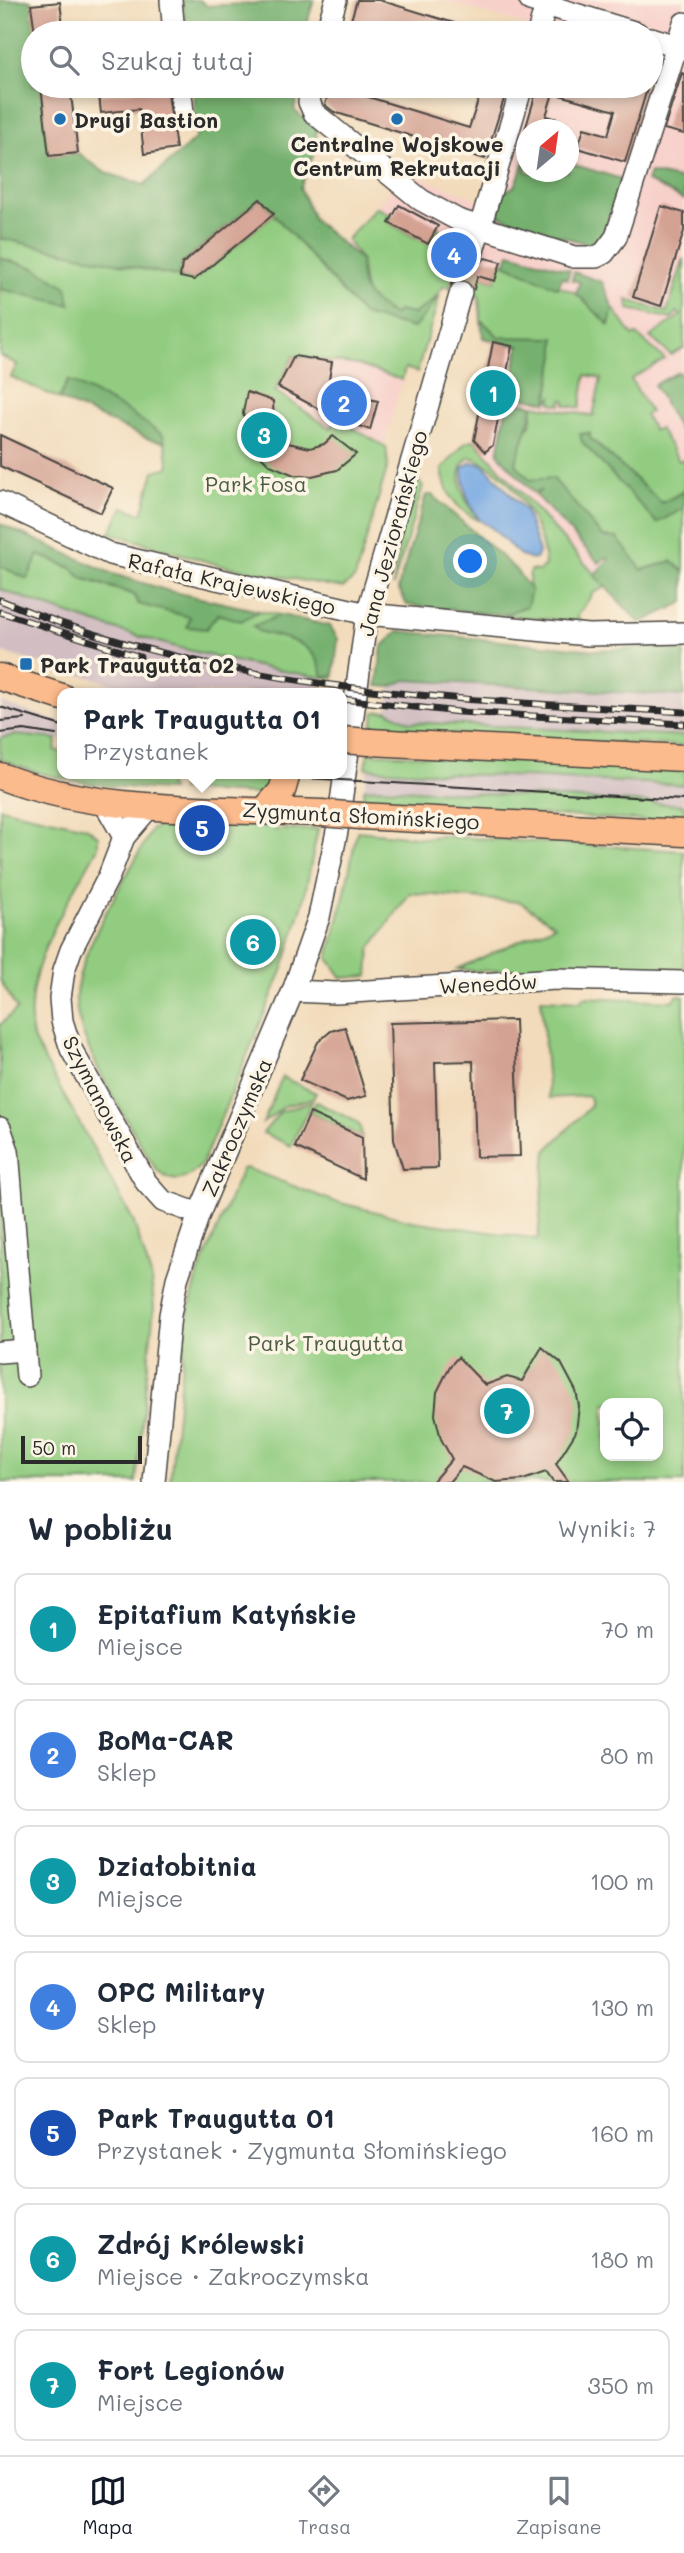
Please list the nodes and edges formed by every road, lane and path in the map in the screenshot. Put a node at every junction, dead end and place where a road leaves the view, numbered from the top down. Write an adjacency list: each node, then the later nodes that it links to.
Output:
1 (170, 0): 4 (street)
2 (336, 0): 5 (street)
3 (538, 3): 6 (street); 7 (street)
4 (173, 21)
5 (330, 21)
6 (538, 21)
7 (597, 21)
8 (684, 23): 10 (street)
9 (663, 40): 10 (street)
10 (682, 46): 15 (street)
11 (181, 98): 14 (street)
12 (310, 98): 15 (street)
13 (518, 98): 15 (street)
14 (183, 111)
15 (480, 228): 16 (street)
16 (472, 254)
17 (461, 292): 19 (street, Jana Jeziorańskiego)
18 (0, 502): 19 (street, Rafała Krajewskiego)
19 (367, 614): 20 (street, Rafała Krajewskiego); 25 (street, Jana Jeziorańskiego)
20 (684, 633)
21 (0, 677): 22 (main road)
22 (57, 695)
23 (347, 740): 24 (main road, bridge)
24 (684, 758)
25 (347, 762)
26 (1, 777): 29 (main road, Zygmunta Słomińskiego)
27 (286, 779): 31 (main road)
28 (345, 779): 35 (street, Zakroczymska)
29 (104, 802): 30 (main road, Zygmunta Słomińskiego); 33 (street)
30 (151, 805): 31 (main road, Zygmunta Słomińskiego); 33 (street, Szymanowska)
31 (265, 810): 32 (main road, Zygmunta Słomińskiego, bridge)
32 (684, 833)
33 (124, 837): 37 (street, Szymanowska)
34 (684, 982): 35 (street, Wenedów)
35 (293, 991): 37 (street, Zakroczymska)
36 (0, 1128): 38 (street)
37 (199, 1214): 41 (street, Zakroczymska)
38 (25, 1350): 39 (street); 40 (street)
39 (0, 1352)
40 (27, 1376)
41 (154, 1482)

